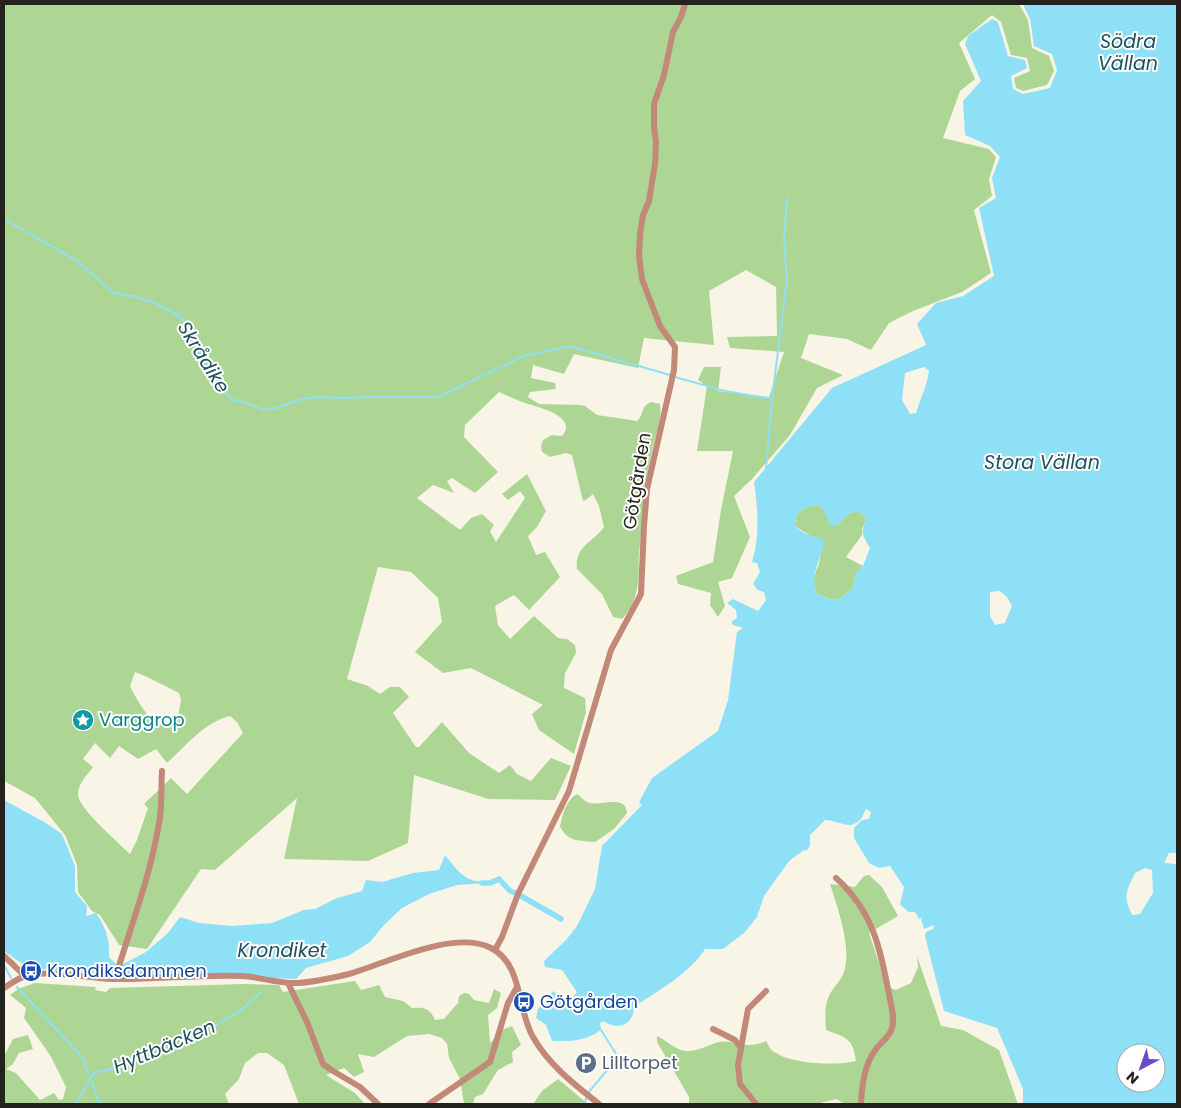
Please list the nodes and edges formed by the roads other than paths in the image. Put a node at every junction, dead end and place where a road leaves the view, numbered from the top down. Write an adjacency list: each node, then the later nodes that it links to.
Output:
1 (686, 4): 4 (street, Götgården)
2 (162, 771): 6 (street)
3 (836, 878): 18 (street)
4 (495, 950): 8 (street); 9 (street)
5 (4, 956): 7 (street)
6 (116, 975): 7 (street); 8 (street)
7 (25, 976): 10 (street)
8 (288, 983): 14 (street)
9 (517, 987): 15 (street); 16 (street)
10 (4, 988)
11 (766, 991): 13 (street)
12 (713, 1029): 13 (street)
13 (741, 1048): 17 (street)
14 (378, 1104)
15 (429, 1104)
16 (599, 1104)
17 (756, 1104)
18 (861, 1104)

